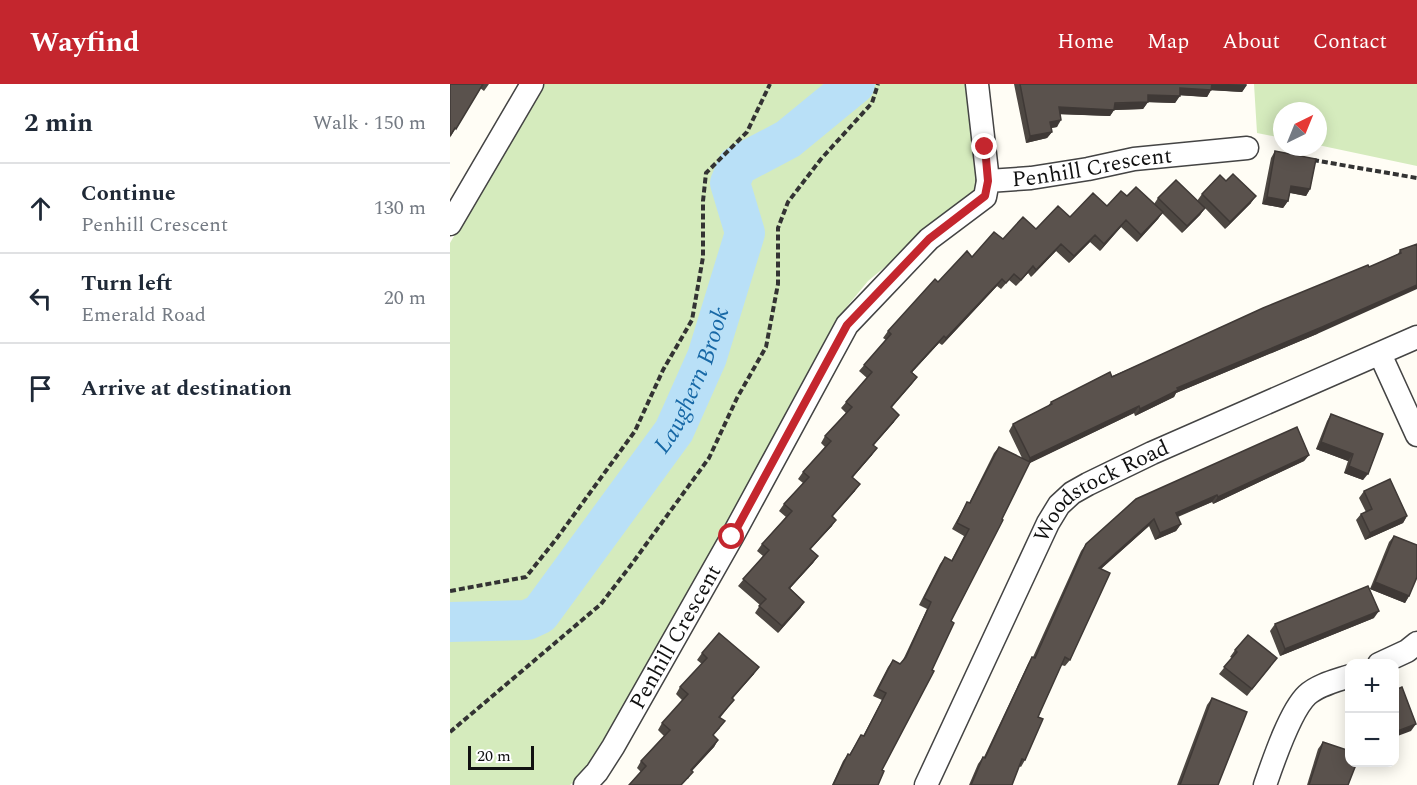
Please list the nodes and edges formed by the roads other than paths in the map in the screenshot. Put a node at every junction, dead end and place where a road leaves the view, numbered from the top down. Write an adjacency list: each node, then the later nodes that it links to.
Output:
1 (532, 84): 5 (street)
2 (977, 84): 4 (street)
3 (1244, 148): 4 (street, Penhill Crescent)
4 (988, 181): 12 (street, Penhill Crescent)
5 (450, 224)
6 (1417, 338): 7 (street, Woodstock Road)
7 (1380, 354): 8 (street); 13 (street, Woodstock Road)
8 (1417, 435)
9 (1417, 643): 10 (street)
10 (1388, 659)
11 (1345, 678): 14 (street)
12 (585, 785)
13 (926, 785)
14 (1265, 785)

